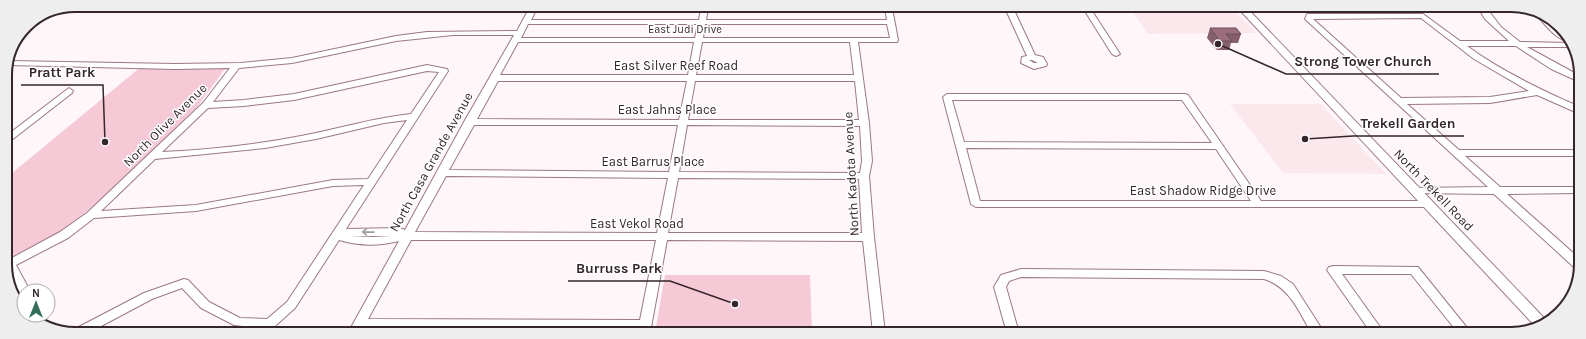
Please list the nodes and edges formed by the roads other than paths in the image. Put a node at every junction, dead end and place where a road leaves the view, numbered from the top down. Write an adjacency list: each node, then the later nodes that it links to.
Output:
1 (531, 12): 8 (street, North Casa Grande Avenue)
2 (704, 12): 9 (street)
3 (889, 12): 10 (street)
4 (1011, 12): 18 (street)
5 (1090, 12): 17 (street)
6 (1247, 12): 45 (main road, North Trekell Road)
7 (1484, 12): 15 (street)
8 (525, 22): 9 (street); 11 (street, North Casa Grande Avenue)
9 (702, 22): 10 (street); 12 (street)
10 (891, 22): 13 (street)
11 (517, 36): 12 (street, East Judi Drive); 20 (street); 22 (street, North Casa Grande Avenue)
12 (699, 40): 13 (street, East Judi Drive); 23 (street)
13 (854, 41): 24 (street, North Kadota Avenue)
14 (1460, 43): 15 (street); 26 (street); 27 (street)
15 (1519, 44): 16 (street); 21 (street)
16 (1567, 45)
17 (1116, 54)
18 (1032, 57)
19 (13, 63): 20 (street)
20 (237, 64): 28 (street, North Olive Avenue)
21 (1574, 77)
22 (494, 78): 23 (street, East Silver Reef Road); 31 (street, North Casa Grande Avenue)
23 (692, 78): 24 (street, East Silver Reef Road); 32 (street)
24 (858, 78): 33 (street, North Kadota Avenue)
25 (69, 91): 34 (street)
26 (1538, 92): 27 (street); 29 (street)
27 (1398, 101): 37 (street)
28 (206, 105): 30 (street); 39 (street, North Olive Avenue)
29 (1574, 108)
30 (412, 117): 39 (street); 43 (street)
31 (469, 122): 32 (street, East Jahns Place); 40 (street, North Casa Grande Avenue)
32 (684, 122): 33 (street, East Jahns Place); 41 (street)
33 (864, 123): 42 (street, North Kadota Avenue)
34 (12, 135)
35 (960, 145): 36 (street); 36 (street); 47 (street, East Shadow Ridge Drive)
36 (1218, 146): 47 (street)
37 (1457, 153): 38 (street); 46 (street)
38 (1574, 153)
39 (153, 156): 49 (street, North Olive Avenue)
40 (441, 173): 41 (street, East Barrus Place); 51 (street, North Casa Grande Avenue)
41 (674, 174): 42 (street, East Barrus Place); 52 (street)
42 (864, 176): 53 (street, North Kadota Avenue)
43 (372, 182): 49 (street); 50 (street)
44 (1574, 190): 46 (street)
45 (1415, 191): 46 (street); 48 (main road, North Trekell Road)
46 (1498, 191): 54 (street)
47 (1258, 204): 48 (street, East Shadow Ridge Drive)
48 (1429, 204): 58 (main road, North Trekell Road)
49 (91, 215): 55 (street, North Olive Avenue)
50 (338, 235): 51 (street, East Vekol Road); 59 (street)
51 (406, 236): 52 (street, East Vekol Road); 60 (street, North Casa Grande Avenue)
52 (661, 237): 53 (street, East Vekol Road); 61 (street)
53 (868, 237): 62 (street, North Kadota Avenue)
54 (1574, 258)
55 (12, 261)
56 (13, 271): 57 (street)
57 (19, 283)
58 (1538, 320)
59 (89, 327)
60 (357, 327)
61 (644, 327)
62 (878, 327)
63 (1011, 327): 64 (street)
64 (1315, 327)
65 (1374, 327): 66 (street)
66 (1460, 327)

